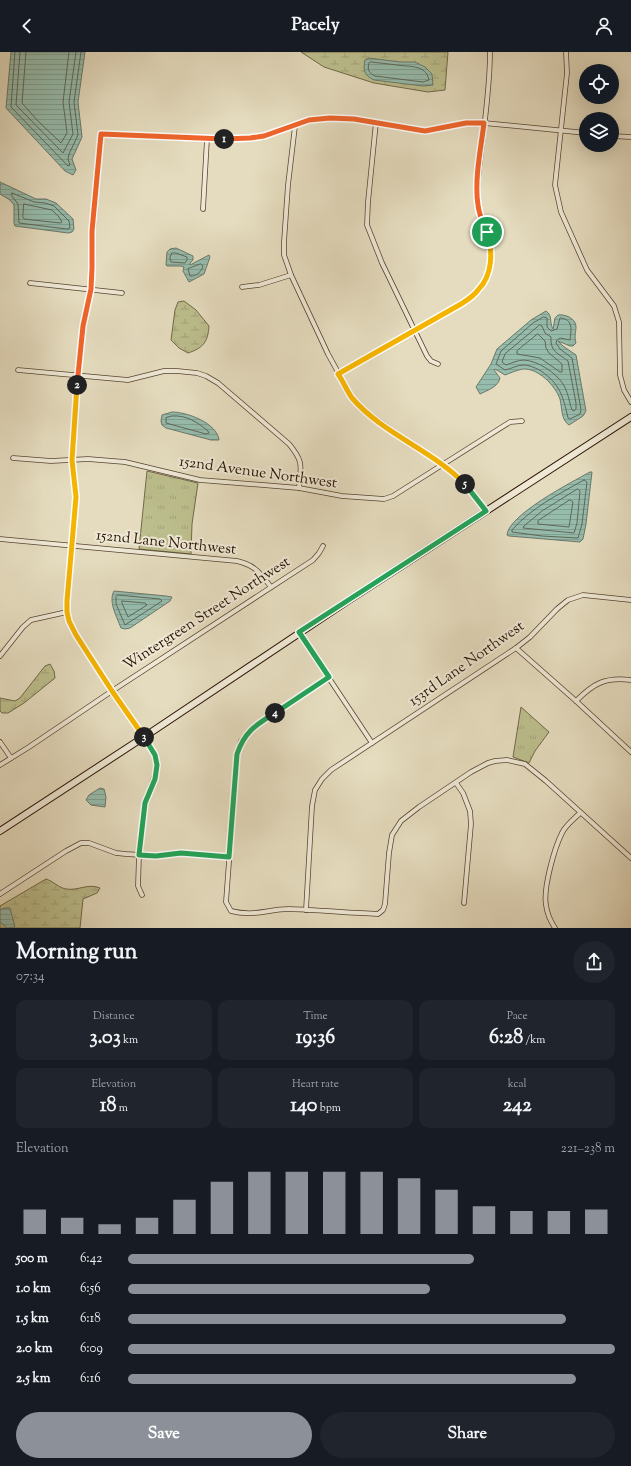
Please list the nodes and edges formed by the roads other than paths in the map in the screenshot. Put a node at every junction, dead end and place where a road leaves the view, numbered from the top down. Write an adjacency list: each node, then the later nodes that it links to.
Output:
1 (490, 52): 4 (street)
2 (566, 52): 6 (street)
3 (376, 122): 4 (street); 5 (street); 17 (street)
4 (484, 123): 6 (street); 17 (street)
5 (295, 126): 10 (street); 12 (street)
6 (562, 131): 7 (street); 22 (street)
7 (579, 132)
8 (619, 136): 9 (street)
9 (631, 137)
10 (207, 139): 11 (street); 15 (street)
11 (203, 209)
12 (291, 275): 14 (street); 20 (street)
13 (30, 283): 15 (street)
14 (242, 287)
15 (91, 289): 16 (street); 21 (street)
16 (122, 292)
17 (415, 330): 18 (street); 20 (street)
18 (438, 364)
19 (18, 370): 21 (street)
20 (338, 374): 27 (street)
21 (77, 375): 26 (street); 28 (street)
22 (631, 402)
23 (631, 417): 29 (street)
24 (522, 421): 27 (street)
25 (13, 458): 26 (street, 152nd Avenue Northwest)
26 (72, 460): 28 (street, 152nd Avenue Northwest); 31 (street)
27 (444, 465): 28 (street, 152nd Avenue Northwest); 29 (street)
28 (299, 488)
29 (486, 511): 36 (street)
30 (0, 539): 31 (street, 152nd Lane Northwest)
31 (71, 545): 33 (street, 152nd Lane Northwest); 35 (street)
32 (323, 546): 33 (street, Wintergreen Street Northwest)
33 (271, 587): 41 (street, Wintergreen Street Northwest)
34 (631, 600): 37 (street, 153rd Lane Northwest)
35 (67, 612): 38 (street); 41 (street)
36 (299, 632): 39 (street); 43 (street)
37 (516, 648): 42 (street); 45 (street, 153rd Lane Northwest)
38 (0, 656)
39 (329, 677): 45 (street); 53 (street)
40 (631, 680): 42 (street)
41 (112, 691): 43 (street); 47 (street, Wintergreen Street Northwest)
42 (576, 701): 46 (street)
43 (144, 737): 51 (street); 52 (street)
44 (0, 742): 47 (street)
45 (372, 743): 58 (street, 153rd Lane Northwest)
46 (631, 752)
47 (10, 758): 48 (street, Wintergreen Street Northwest)
48 (0, 765)
49 (456, 783): 50 (street); 57 (street); 58 (street)
50 (580, 812): 54 (street); 59 (street)
51 (0, 831)
52 (139, 855): 53 (street); 55 (street); 56 (street)
53 (229, 857): 58 (street)
54 (631, 858)
55 (0, 894)
56 (142, 895)
57 (464, 903)
58 (306, 910)
59 (556, 928)

